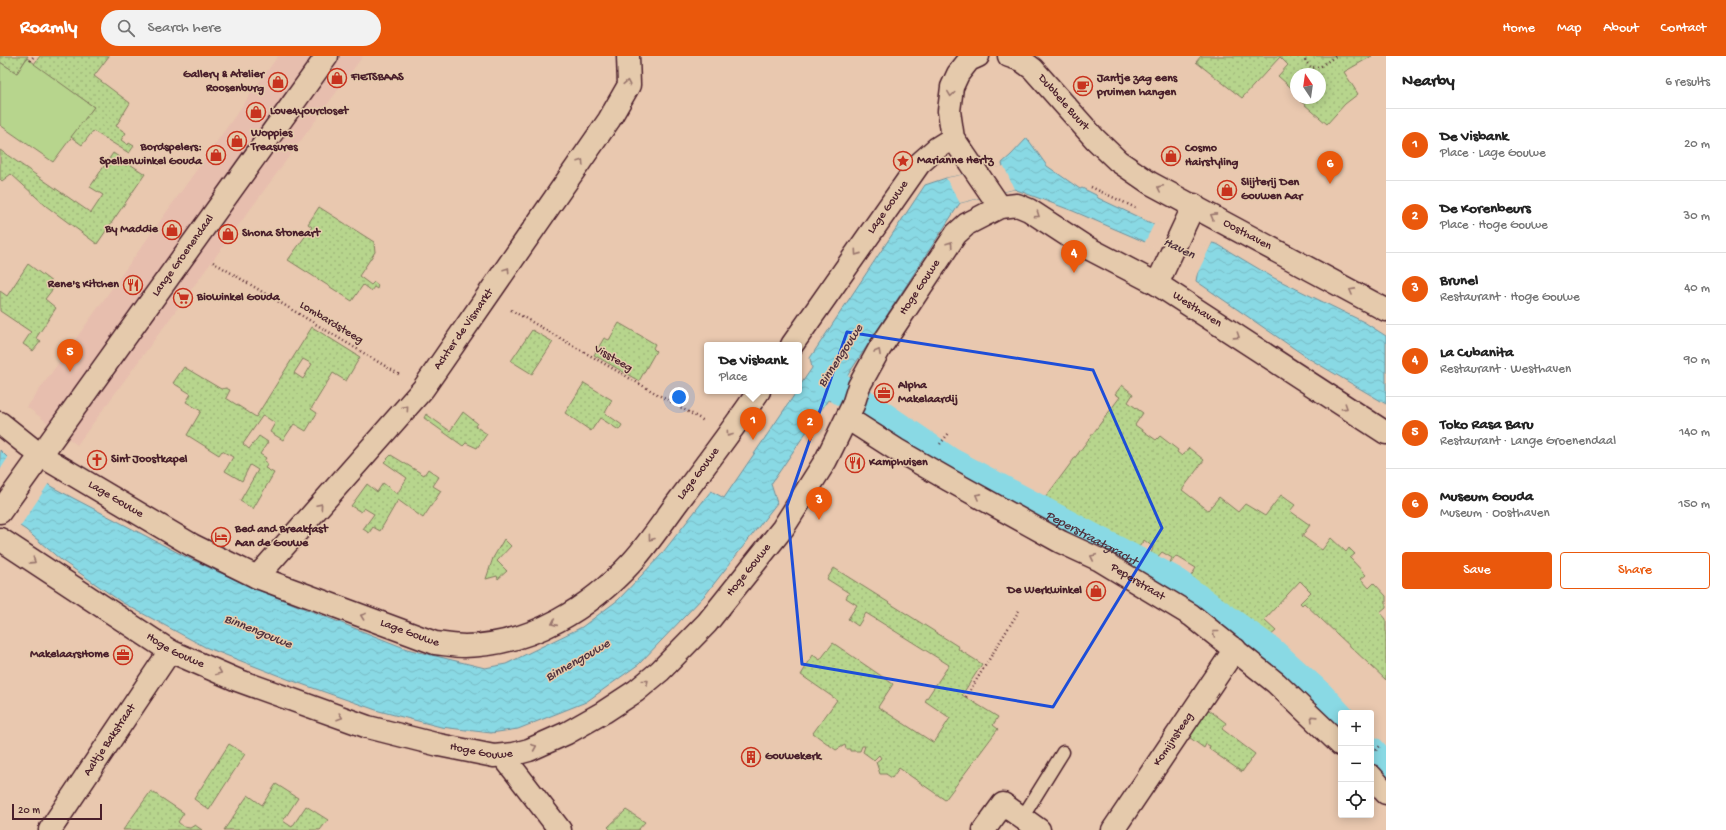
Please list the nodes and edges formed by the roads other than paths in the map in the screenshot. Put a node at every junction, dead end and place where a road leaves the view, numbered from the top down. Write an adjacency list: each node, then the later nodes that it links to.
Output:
1 (327, 56): 16 (street, Lange Groenendaal)
2 (628, 56): 19 (street, Achter de Vismarkt, one-way to 2)
3 (1010, 56): 6 (street, Dubbele Buurt)
4 (971, 57): 5 (street, one-way to 5)
5 (953, 138): 7 (street); 11 (street, Lage Gouwe, one-way to 11)
6 (1112, 156): 8 (street, Oosthaven, one-way to 6)
7 (996, 201): 9 (street, Westhaven, one-way to 9); 13 (street, Hoge Gouwe, one-way to 7)
8 (1194, 205): 9 (street); 10 (street, Oosthaven, one-way to 8)
9 (1157, 284): 15 (street, Westhaven, one-way to 15)
10 (1386, 310)
11 (794, 342)
12 (758, 394): 19 (street, Lage Gouwe, one-way to 19)
13 (853, 403): 20 (street, Peperstraat, one-way to 13); 24 (street, Hoge Gouwe, one-way to 13)
14 (0, 423): 16 (street, Lage Gouwe)
15 (1386, 433)
16 (35, 462): 17 (street, Lange Groenendaal); 19 (street, Lage Gouwe)
17 (0, 512)
18 (0, 539): 21 (street, Hoge Gouwe, one-way to 21)
19 (257, 577)
20 (1235, 649): 22 (street, Peperstraat, one-way to 20); 31 (street, Komijnsteeg)
21 (170, 651): 24 (street, Hoge Gouwe, one-way to 24); 28 (street, Aaltje Bakstraat)
22 (1338, 742)
23 (1064, 752): 27 (lane)
24 (503, 756): 29 (street)
25 (1374, 779): 26 (street)
26 (1386, 793)
27 (1030, 824): 30 (street)
28 (50, 830)
29 (560, 830)
30 (984, 830)
31 (1113, 830)

